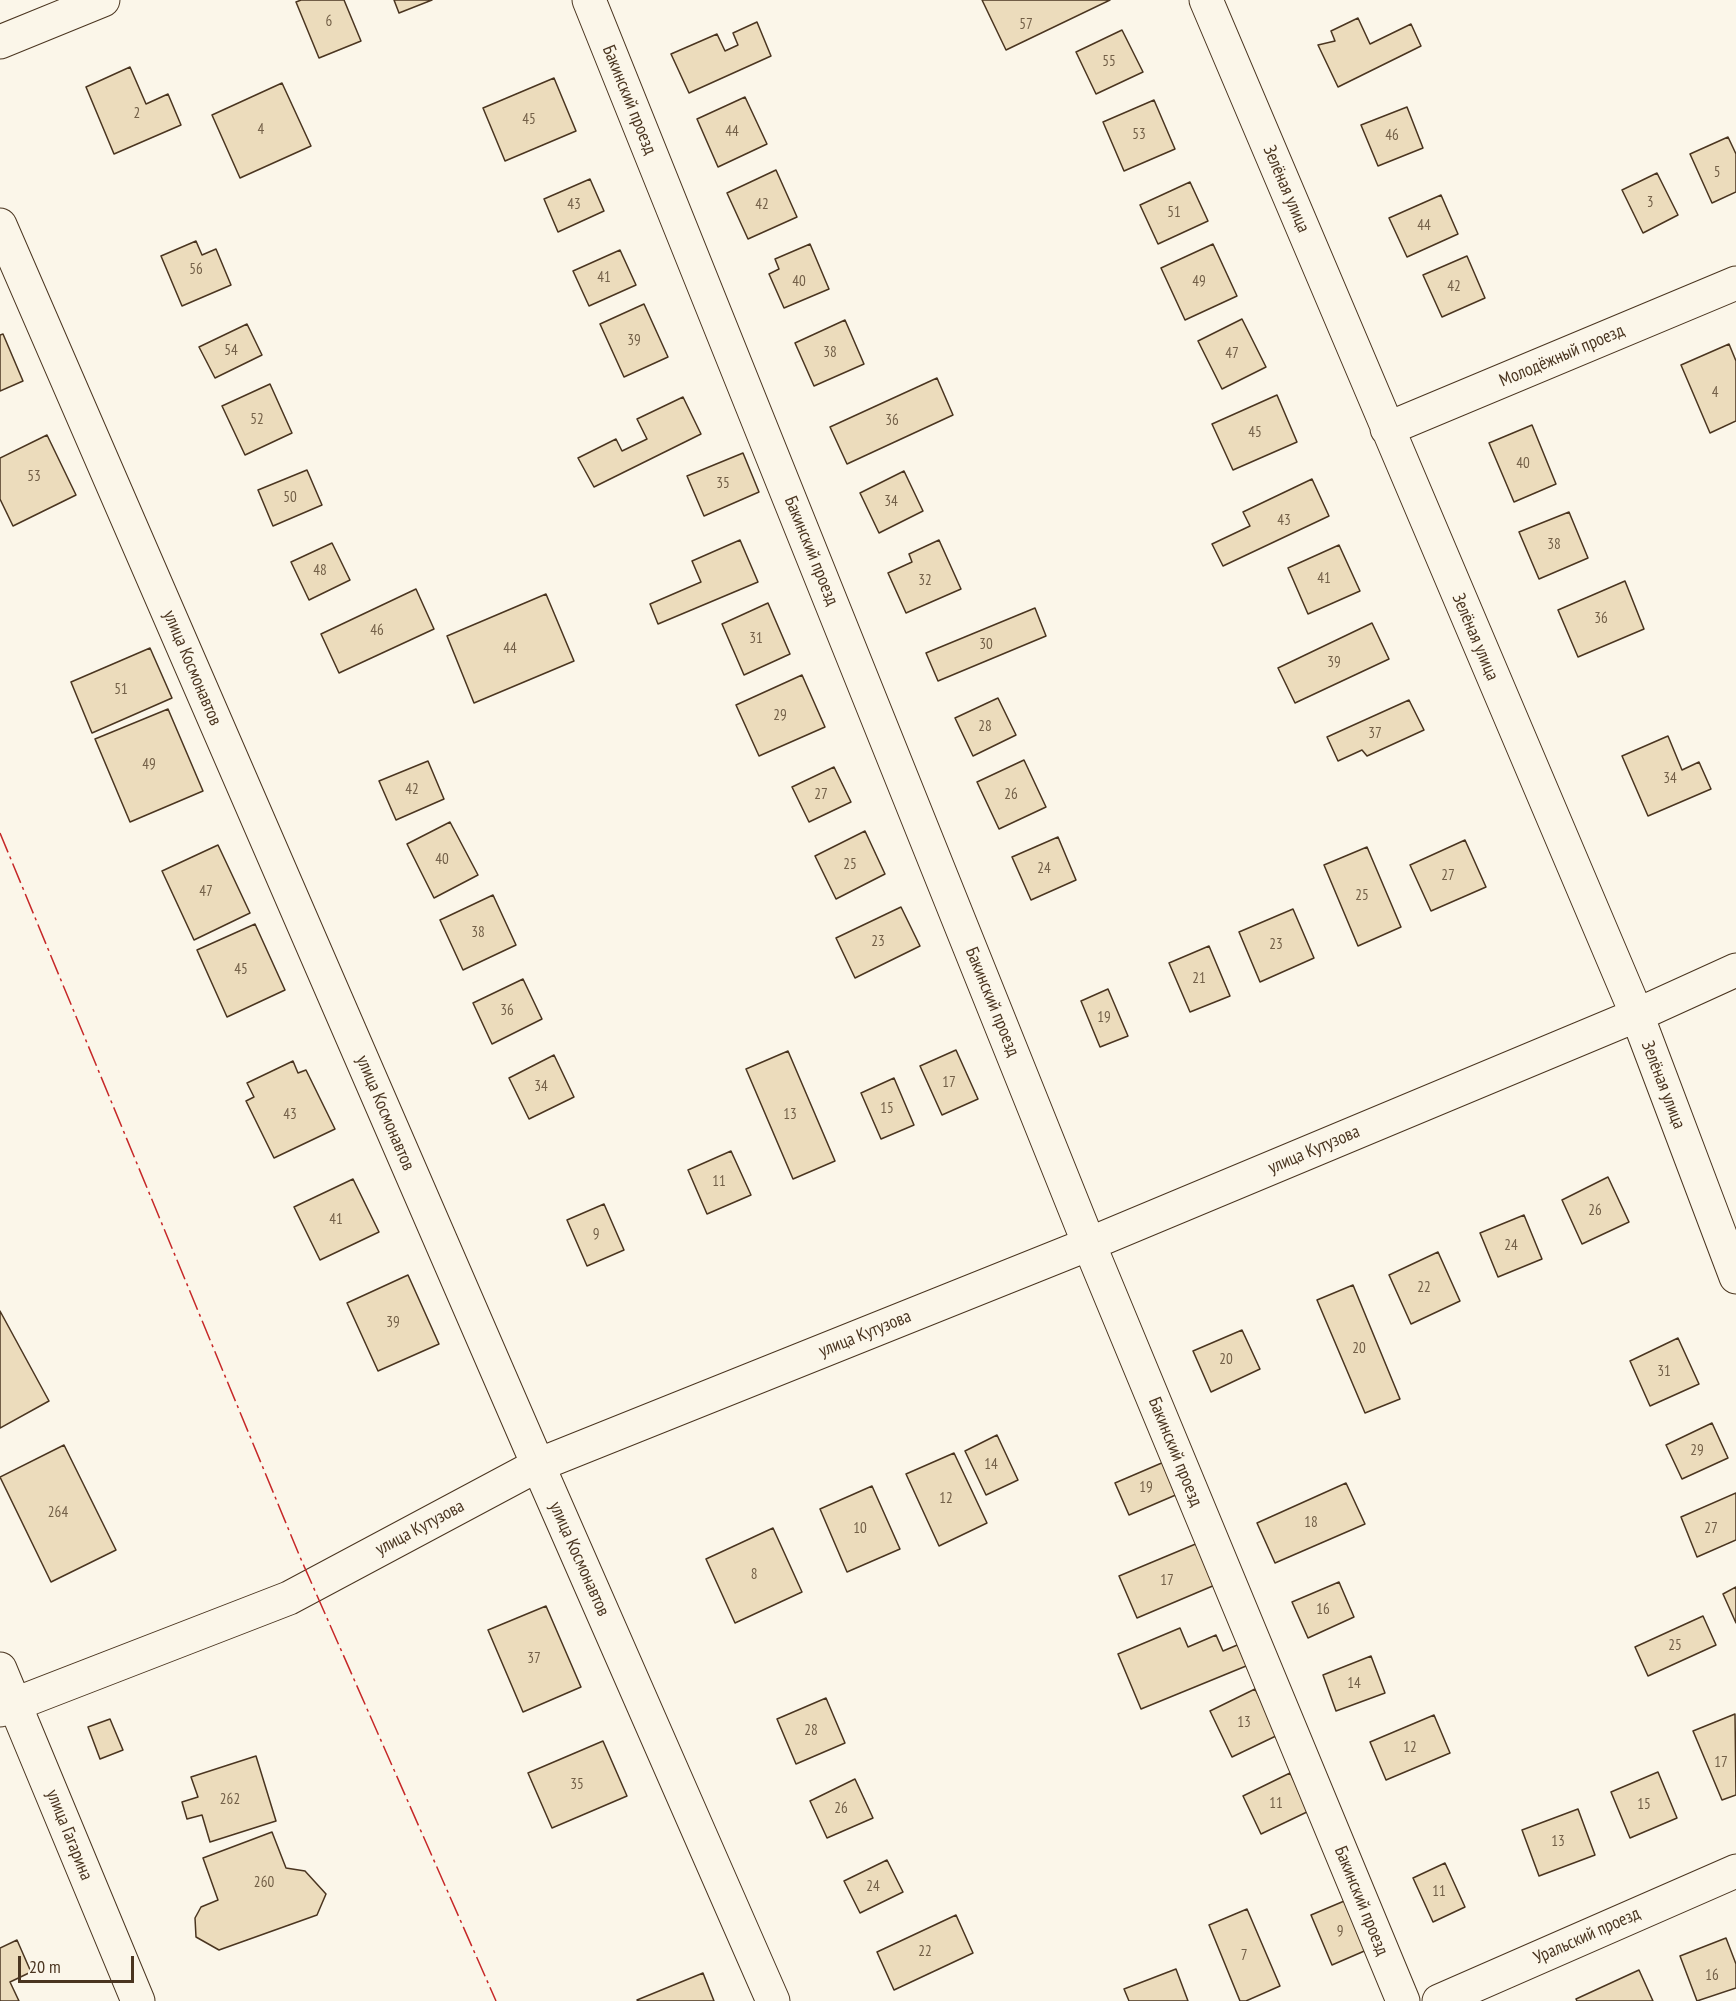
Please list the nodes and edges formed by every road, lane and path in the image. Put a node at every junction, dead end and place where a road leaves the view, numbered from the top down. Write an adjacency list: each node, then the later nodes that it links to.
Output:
1 (103, 0): 4 (street)
2 (589, 0): 10 (street, Бакинский проезд)
3 (1206, 0): 7 (street, Зелёная улица)
4 (0, 42)
5 (0, 225): 12 (street, улица Космонавтов)
6 (1736, 282): 7 (street, Молодёжный проезд)
7 (1387, 429): 9 (street, Зелёная улица)
8 (1736, 970): 9 (street, улица Кутузова)
9 (1636, 1015): 10 (street, улица Кутузова); 11 (street, Зелёная улица)
10 (1089, 1244): 12 (street, улица Кутузова); 18 (street, Бакинский проезд)
11 (1736, 1277)
12 (538, 1465): 14 (street, улица Кутузова); 17 (street, улица Космонавтов)
13 (0, 1669): 14 (street, улица Гагарина)
14 (8, 1707): 16 (street, улица Гагарина)
15 (1736, 1871): 19 (street, Уральский проезд)
16 (138, 2001)
17 (773, 2001)
18 (1403, 2001)
19 (1439, 2001)

